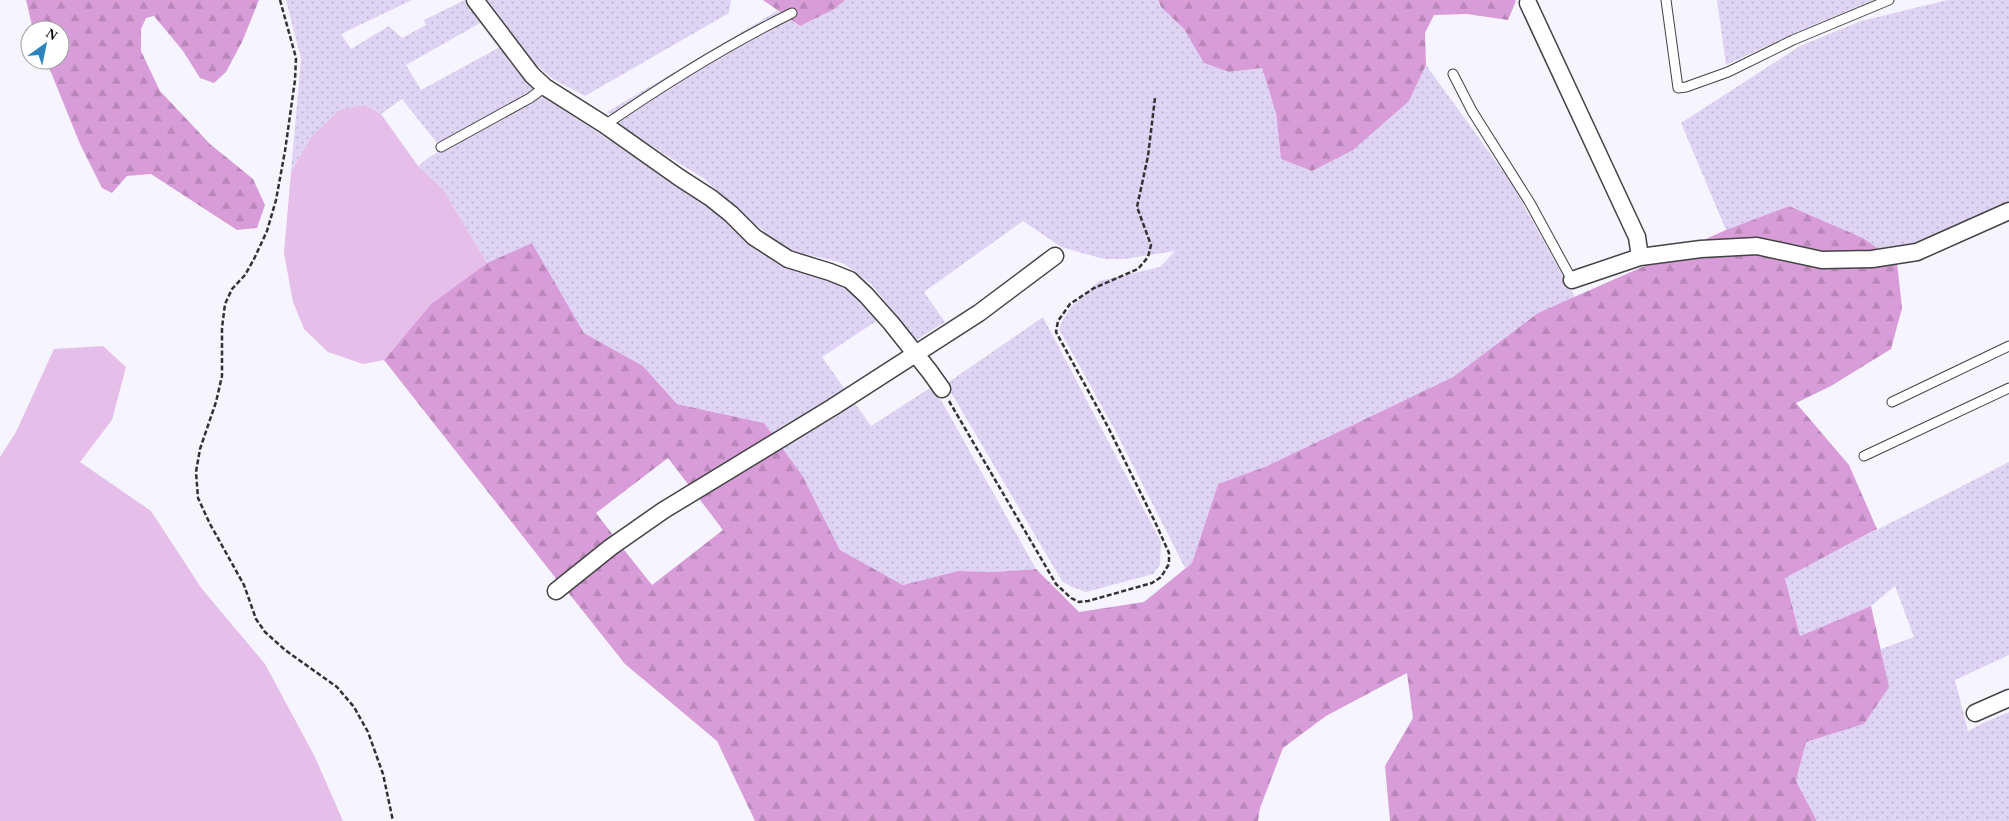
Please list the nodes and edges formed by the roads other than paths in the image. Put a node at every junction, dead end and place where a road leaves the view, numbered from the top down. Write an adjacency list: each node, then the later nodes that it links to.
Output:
1 (475, 0): 7 (street)
2 (1666, 0): 3 (lane)
3 (1888, 0)
4 (1528, 3): 12 (street)
5 (792, 13): 8 (lane)
6 (1452, 74): 13 (lane)
7 (544, 88): 8 (street); 9 (lane)
8 (605, 125): 15 (street)
9 (440, 147)
10 (2009, 211): 12 (street)
11 (1055, 256): 15 (street)
12 (1640, 257): 13 (street)
13 (1572, 280)
14 (2009, 346): 18 (lane)
15 (916, 354): 17 (street); 20 (street)
16 (2009, 388): 19 (lane)
17 (942, 389)
18 (1892, 402)
19 (1864, 456)
20 (556, 591)
21 (2009, 698): 22 (street)
22 (1976, 713)

